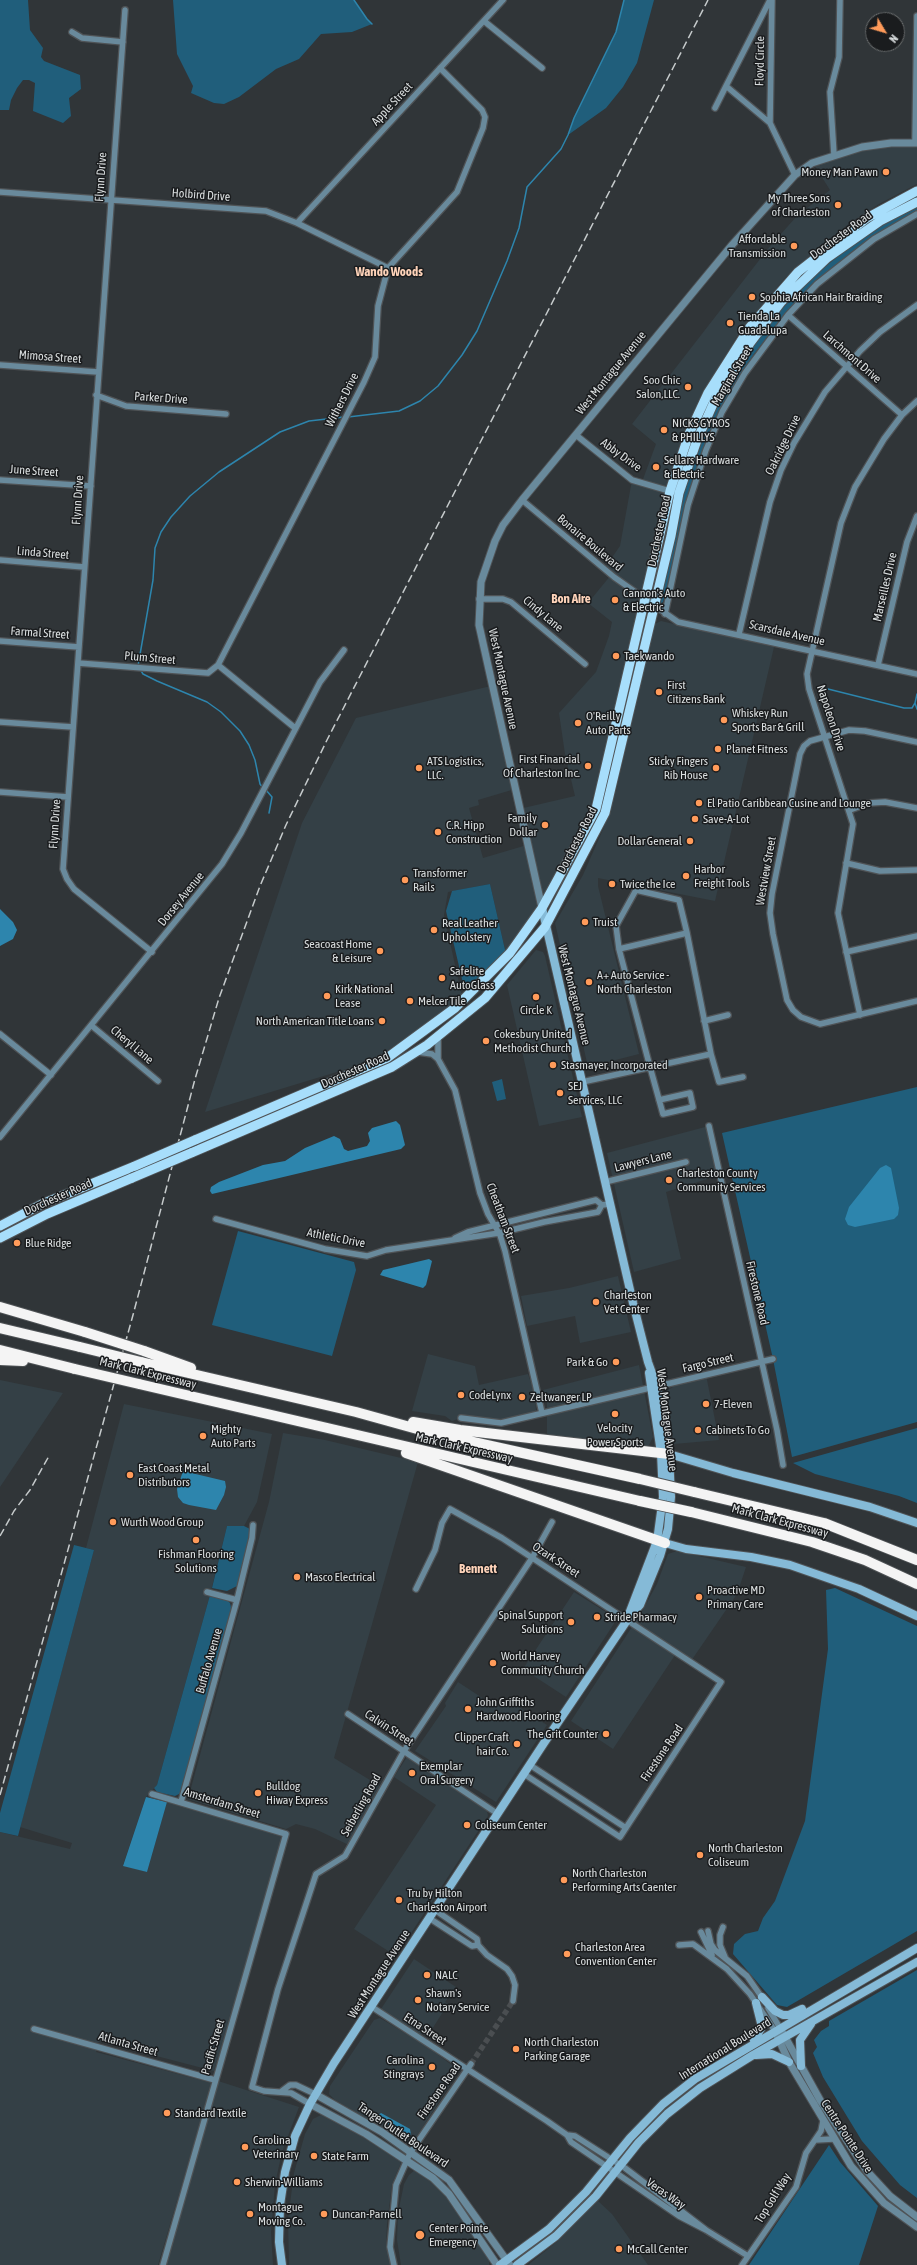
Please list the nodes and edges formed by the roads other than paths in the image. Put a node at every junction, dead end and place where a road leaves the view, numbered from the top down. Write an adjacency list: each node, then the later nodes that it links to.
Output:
1 (503, 0): 6 (street, Apple Street)
2 (771, 0): 11 (street, Floyd Circle); 13 (street, Floyd Circle)
3 (840, 0): 15 (street)
4 (125, 10): 8 (street, Flynn Drive)
5 (917, 16): 14 (street)
6 (484, 21): 9 (street, Apple Street); 10 (street)
7 (72, 32): 8 (street)
8 (123, 42): 19 (street, Flynn Drive)
9 (440, 68): 22 (street, Apple Street); 23 (street, Withers Drive)
10 (542, 68)
11 (726, 86): 12 (street, Floyd Circle); 13 (street, Floyd Circle)
12 (715, 108)
13 (770, 123): 16 (street, Floyd Circle)
14 (916, 142): 15 (street, West Montague Avenue)
15 (834, 155): 16 (street, West Montague Avenue)
16 (795, 175): 33 (street, West Montague Avenue)
17 (917, 191): 36 (main road, Dorchester Road)
18 (0, 192): 19 (street, Holbird Drive)
19 (111, 200): 22 (street, Holbird Drive); 28 (street, Flynn Drive)
20 (917, 202): 36 (main road, Dorchester Road)
21 (917, 214): 25 (street, Marginal Street)
22 (297, 223): 23 (street, Holbird Drive)
23 (388, 268): 52 (street, Withers Drive)
24 (917, 305): 27 (street, Oakridge Drive)
25 (788, 315): 27 (street, Larchmont Drive); 44 (street, Marginal Street)
26 (0, 365): 28 (street, Mimosa Street)
27 (846, 368): 32 (street, Larchmont Drive); 45 (street, Oakridge Drive)
28 (98, 372): 29 (street, Flynn Drive)
29 (96, 395): 31 (street, Parker Drive); 35 (street, Flynn Drive)
30 (917, 401): 32 (street, Napoleon Drive)
31 (226, 414)
32 (902, 415): 49 (street, Napoleon Drive)
33 (576, 435): 36 (street, Abby Drive); 37 (street, West Montague Avenue)
34 (0, 480): 35 (street, June Street)
35 (91, 486): 40 (street, Flynn Drive)
36 (674, 492): 42 (main road, Dorchester Road); 43 (main road, Dorchester Road)
37 (522, 500): 41 (street, West Montague Avenue); 42 (street, Bonaire Boulevard)
38 (917, 516): 53 (street, Marseilles Drive)
39 (0, 560): 40 (street, Linda Street)
40 (84, 567): 47 (street, Flynn Drive)
41 (479, 599): 51 (street, Cindy Lane); 66 (street, West Montague Avenue)
42 (646, 600): 43 (street, Bonaire Boulevard); 66 (main road, Dorchester Road)
43 (655, 607): 44 (street, Scarsdale Avenue); 67 (main road, Dorchester Road)
44 (665, 614): 45 (street, Scarsdale Avenue)
45 (739, 634): 49 (street, Scarsdale Avenue)
46 (0, 641): 47 (street, Farmal Street)
47 (79, 647): 50 (street, Flynn Drive)
48 (344, 650): 57 (street, Dorsey Avenue)
49 (812, 650): 53 (street, Scarsdale Avenue); 58 (street, Napoleon Drive)
50 (78, 663): 52 (street, Plum Street); 56 (street, Flynn Drive)
51 (585, 664)
52 (218, 665): 57 (street)
53 (878, 665): 54 (street, Scarsdale Avenue)
54 (917, 674)
55 (0, 722): 56 (street)
56 (74, 727): 61 (street, Flynn Drive)
57 (295, 728): 71 (street, Dorsey Avenue)
58 (824, 736): 59 (street, Westview Street); 63 (street, Napoleon Drive); 75 (street, Westview Street)
59 (917, 742)
60 (0, 792): 61 (street)
61 (68, 797): 71 (street, Flynn Drive)
62 (917, 808): 63 (street)
63 (850, 810): 64 (street, Napoleon Drive)
64 (846, 863): 65 (street); 72 (street, Napoleon Drive)
65 (917, 870)
66 (542, 908): 67 (main road, West Montague Avenue); 95 (main road, Dorchester Road, bridge)
67 (545, 927): 79 (main road, Dorchester Road); 87 (main road, West Montague Avenue)
68 (687, 933): 70 (street); 70 (street); 76 (street)
69 (917, 936): 72 (street)
70 (619, 950): 83 (street)
71 (152, 952): 77 (street, Dorsey Avenue)
72 (846, 952): 75 (street, Napoleon Drive)
73 (917, 1001): 75 (street, Westview Street)
74 (728, 1015): 76 (street)
75 (860, 1015)
76 (704, 1021): 81 (street)
77 (92, 1026): 84 (street, Dorsey Avenue); 86 (street, Cheryl Lane)
78 (0, 1034): 84 (street)
79 (438, 1038): 80 (main road, Dorchester Road); 82 (street, Cheatham Street)
80 (416, 1052): 82 (street); 98 (main road, Dorchester Road, bridge)
81 (711, 1054): 83 (street); 85 (street)
82 (438, 1058): 96 (street, Cheatham Street)
83 (650, 1067): 87 (street); 88 (street)
84 (51, 1075): 90 (street, Dorsey Avenue)
85 (743, 1077)
86 (158, 1081)
87 (582, 1082): 92 (main road, West Montague Avenue)
88 (659, 1100): 88 (street)
89 (709, 1126): 105 (street, Firestone Road)
90 (0, 1137)
91 (686, 1162): 92 (street, Lawyers Lane)
92 (605, 1182): 93 (main road, West Montague Avenue)
93 (606, 1205): 96 (street, Athletic Drive); 97 (street, Athletic Drive); 108 (main road, West Montague Avenue)
94 (216, 1219): 99 (street, Athletic Drive)
95 (0, 1226)
96 (495, 1226): 97 (street, Cheatham Street); 99 (street, Athletic Drive)
97 (499, 1233): 99 (street, Athletic Drive); 110 (street, Cheatham Street)
98 (0, 1238)
99 (453, 1239)
100 (0, 1307): 107 (highway, bridge)
101 (0, 1328): 107 (highway, Mark Clark Expressway, bridge)
102 (0, 1350): 106 (highway, Mark Clark Expressway)
103 (773, 1359): 105 (street, Fargo Street)
104 (0, 1360): 106 (highway)
105 (762, 1362): 108 (street, Fargo Street); 114 (street, Firestone Road)
106 (75, 1369): 112 (highway, Mark Clark Expressway, bridge)
107 (232, 1383): 109 (highway, Mark Clark Expressway)
108 (653, 1387): 110 (street, Fargo Street); 113 (main road, West Montague Avenue)
109 (356, 1412): 113 (highway); 118 (highway, Mark Clark Expressway, bridge)
110 (542, 1413): 111 (street, Fargo Street)
111 (461, 1418)
112 (320, 1428): 119 (highway); 123 (highway, Mark Clark Expressway, bridge)
113 (665, 1454): 116 (main road); 119 (main road, West Montague Avenue)
114 (783, 1465)
115 (552, 1522): 121 (street, Seiberling Road)
116 (917, 1523)
117 (253, 1525): 126 (street, Buffalo Avenue)
118 (845, 1531): 120 (highway); 122 (highway, Mark Clark Expressway)
119 (661, 1542): 127 (main road); 128 (main road, West Montague Avenue)
120 (917, 1554)
121 (532, 1558): 124 (street, Ozark Street); 128 (street, Ozark Street); 131 (street, Seiberling Road)
122 (917, 1560)
123 (917, 1584)
124 (416, 1589)
125 (207, 1592): 126 (street)
126 (237, 1600): 135 (street, Buffalo Avenue)
127 (917, 1616)
128 (628, 1619): 129 (street, Ozark Street); 132 (main road, West Montague Avenue)
129 (721, 1682): 137 (street, Firestone Road)
130 (348, 1714): 131 (street, Calvin Street)
131 (404, 1751): 136 (street, Calvin Street); 164 (street, Seiberling Road)
132 (530, 1765): 133 (main road, West Montague Avenue); 137 (street)
133 (524, 1774): 136 (main road, West Montague Avenue); 137 (street, Firestone Road)
134 (152, 1794): 135 (street, Amsterdam Street)
135 (181, 1802): 138 (street, Amsterdam Street)
136 (498, 1814): 139 (main road, West Montague Avenue)
137 (626, 1828)
138 (286, 1834): 163 (street, Pacific Street)
139 (435, 1910): 140 (main road, West Montague Avenue); 144 (street)
140 (429, 1918): 144 (street); 153 (main road, West Montague Avenue)
141 (723, 1927): 148 (street)
142 (708, 1931): 148 (street)
143 (701, 1932): 147 (street)
144 (478, 1944): 152 (street)
145 (679, 1945): 147 (street)
146 (917, 1948): 150 (main road, International Boulevard)
147 (714, 1958): 151 (street)
148 (726, 1958): 151 (street)
149 (914, 1963): 154 (main road, International Boulevard)
150 (834, 1996): 151 (main road); 156 (main road, International Boulevard)
151 (759, 2000): 156 (street); 158 (main road)
152 (512, 2001)
153 (372, 2007): 162 (street, Etna Street); 165 (main road, West Montague Avenue)
154 (814, 2020): 157 (main road, International Boulevard); 161 (main road)
155 (34, 2029): 163 (street, Atlanta Street)
156 (777, 2030): 157 (street); 158 (main road, International Boulevard)
157 (782, 2039): 159 (main road, International Boulevard); 160 (street, Centre Pointe Drive); 161 (street, Centre Pointe Drive)
158 (745, 2048): 172 (main road, International Boulevard)
159 (753, 2055): 160 (main road); 173 (main road, International Boulevard)
160 (789, 2062): 167 (street, Centre Pointe Drive)
161 (801, 2066): 174 (street, Centre Pointe Drive)
162 (469, 2067): 170 (street, Firestone Road); 172 (street, Etna Street)
163 (215, 2080): 179 (street, Pacific Street)
164 (282, 2091): 165 (street, Seiberling Road); 166 (street, Seiberling Road)
165 (315, 2094): 166 (main road, West Montague Avenue); 170 (street, Tanger Outlet Boulevard)
166 (310, 2104): 171 (street, Tanger Outlet Boulevard); 180 (main road, West Montague Avenue)
167 (823, 2121): 168 (street, Centre Pointe Drive); 169 (street, Top Golf Way)
168 (833, 2139): 169 (street); 175 (street, Centre Pointe Drive)
169 (815, 2140): 177 (street, Top Golf Way)
170 (411, 2151): 171 (street, Firestone Road); 178 (street, Tanger Outlet Boulevard)
171 (406, 2160): 178 (street, Tanger Outlet Boulevard); 181 (street, Firestone Road)
172 (610, 2163): 173 (street, Etna Street); 178 (main road, International Boulevard)
173 (618, 2169): 176 (street, Veras Way); 176 (street, Veras Way); 182 (main road, International Boulevard)
174 (917, 2217)
175 (917, 2227)
176 (706, 2230): 177 (street, Veras Way)
177 (748, 2256): 183 (street, Top Golf Way)
178 (503, 2264)
179 (163, 2265)
180 (282, 2265)
181 (394, 2265)
182 (517, 2265)
183 (742, 2265)

